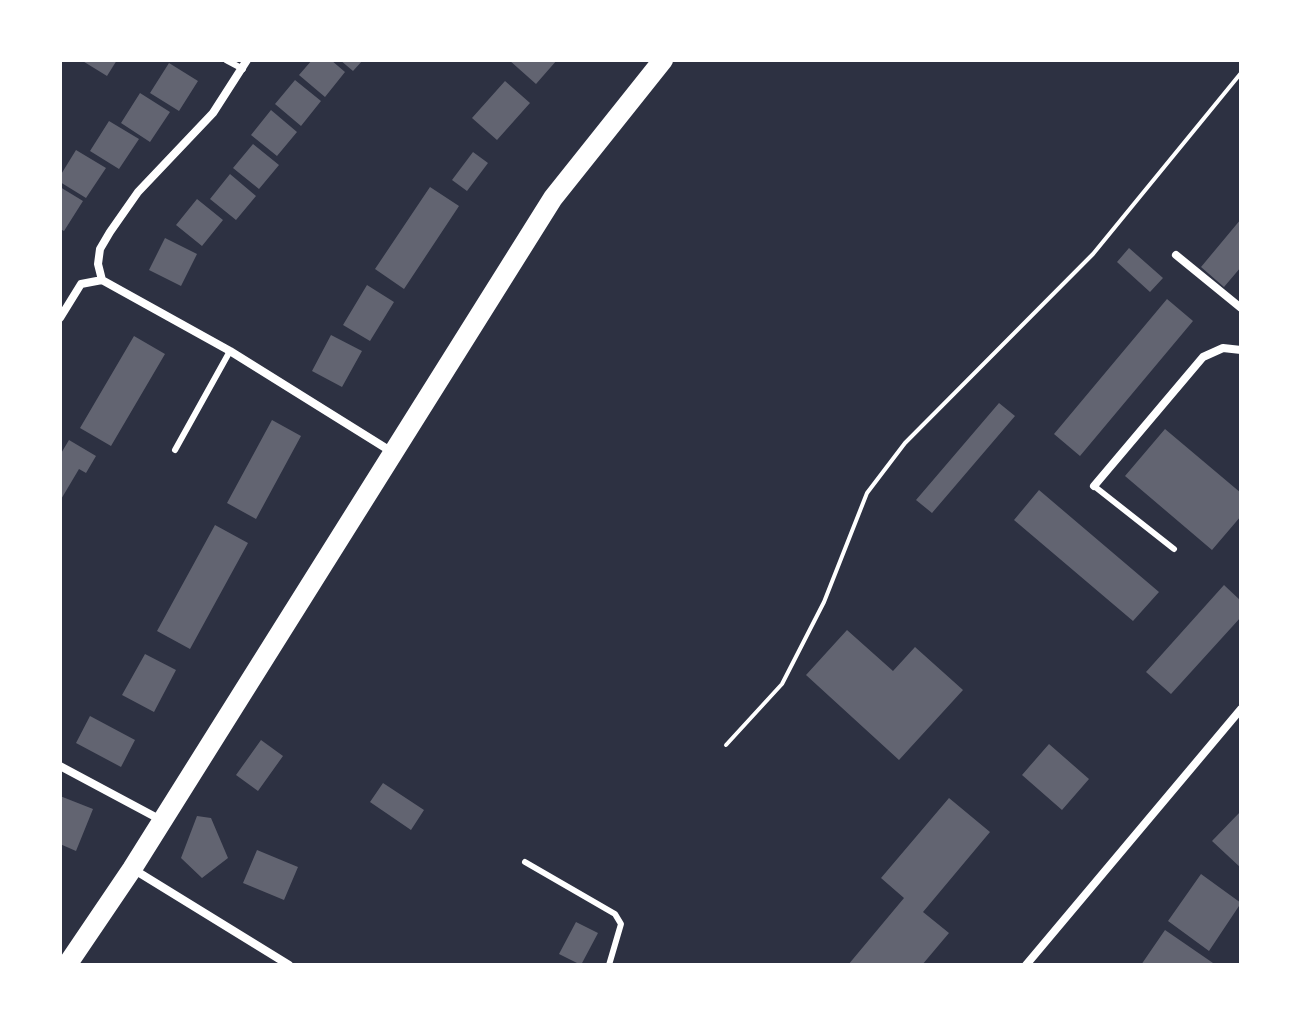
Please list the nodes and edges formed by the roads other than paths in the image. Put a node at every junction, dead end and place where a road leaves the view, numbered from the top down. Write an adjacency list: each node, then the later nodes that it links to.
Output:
1 (226, 60): 3 (lane)
2 (663, 60): 11 (main road)
3 (245, 64): 5 (street)
4 (1176, 255): 6 (street)
5 (102, 280): 7 (street); 9 (street)
6 (1241, 308)
7 (60, 318)
8 (1241, 350): 12 (street)
9 (230, 351): 10 (lane); 11 (street)
10 (175, 450)
11 (392, 453): 16 (main road)
12 (1094, 486): 13 (lane)
13 (1174, 549)
14 (1240, 715): 22 (street)
15 (60, 766): 16 (street)
16 (162, 821): 18 (main road)
17 (525, 862): 21 (lane)
18 (132, 869): 19 (main road); 20 (street)
19 (67, 965)
20 (289, 965)
21 (609, 965)
22 (1026, 965)

